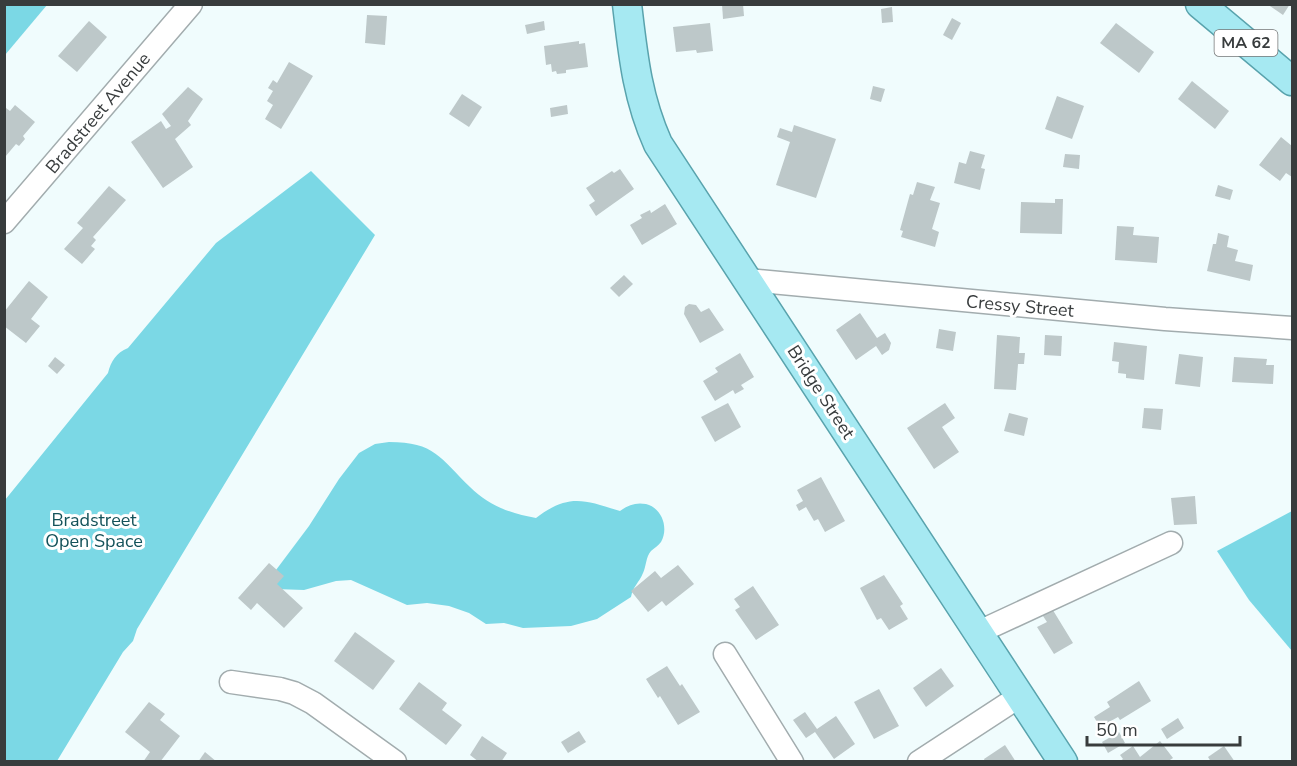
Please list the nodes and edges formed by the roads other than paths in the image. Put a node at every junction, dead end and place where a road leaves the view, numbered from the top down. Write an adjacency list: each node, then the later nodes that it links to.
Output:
1 (191, 4): 5 (street, Bradstreet Avenue)
2 (627, 4): 6 (main road, Bridge Street)
3 (1200, 4): 4 (main road, MA 62)
4 (1293, 81)
5 (4, 222)
6 (747, 280): 7 (street, Cressy Street); 9 (main road, Bridge Street)
7 (1293, 328)
8 (1171, 543): 9 (street)
9 (979, 632): 12 (main road, Bridge Street)
10 (725, 654): 14 (street)
11 (231, 682): 13 (street)
12 (1020, 696): 15 (street); 16 (main road, Bridge Street)
13 (395, 762)
14 (792, 762)
15 (919, 762)
16 (1063, 762)

